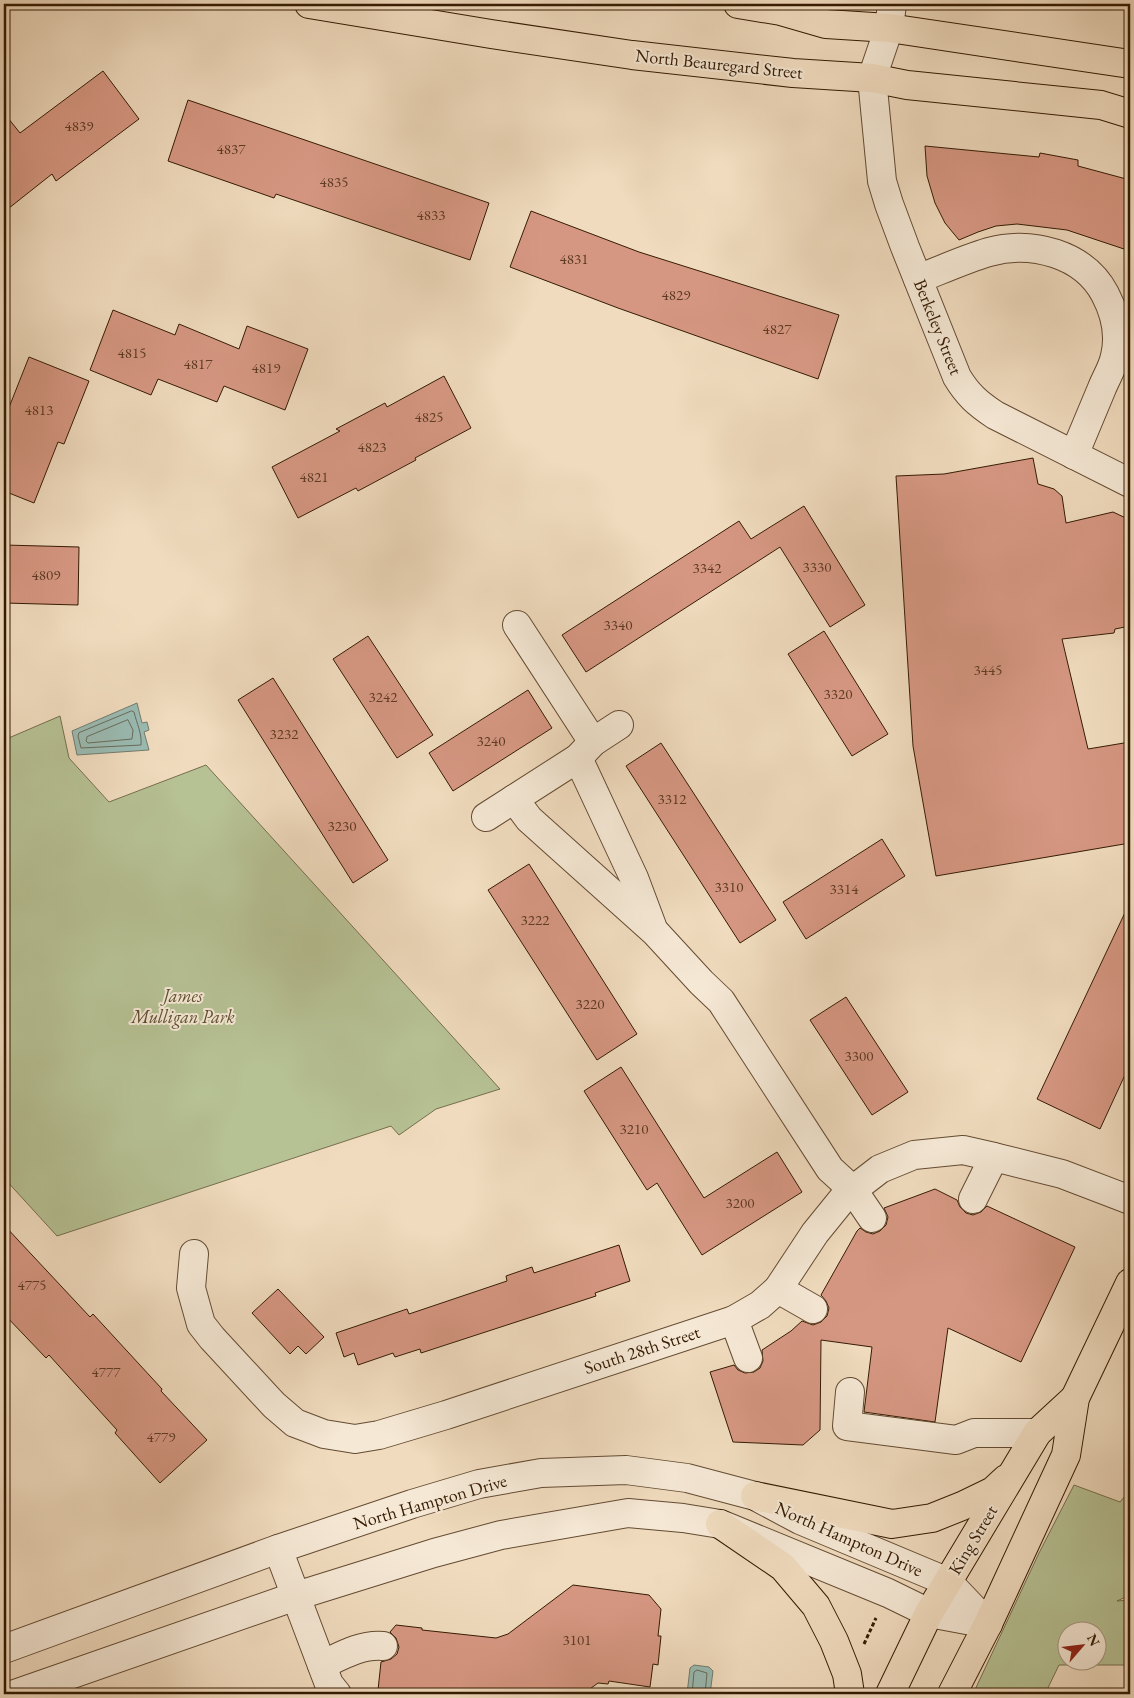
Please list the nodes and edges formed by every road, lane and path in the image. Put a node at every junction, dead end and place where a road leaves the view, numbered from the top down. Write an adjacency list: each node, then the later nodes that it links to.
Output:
1 (309, 4): 5 (main road, North Beauregard Street)
2 (738, 4): 3 (main road)
3 (891, 16): 4 (main road); 5 (street)
4 (1130, 64)
5 (872, 78): 6 (main road, North Beauregard Street); 7 (street, Berkeley Street)
6 (1130, 114)
7 (918, 279): 8 (street); 9 (street, Berkeley Street)
8 (1122, 305): 9 (street)
9 (1074, 455): 10 (street, Berkeley Street)
10 (1130, 483)
11 (517, 625): 13 (street)
12 (619, 725): 13 (street)
13 (586, 750): 14 (street); 16 (street)
14 (514, 799): 15 (street); 16 (street)
15 (486, 817)
16 (655, 932): 18 (street)
17 (994, 1157): 18 (street, South 28th Street); 19 (street); 20 (street, South 28th Street)
18 (853, 1190): 21 (street); 24 (street, South 28th Street)
19 (973, 1199)
20 (1130, 1200)
21 (872, 1218)
22 (194, 1254): 26 (street, South 28th Street)
23 (1130, 1283): 29 (main road, King Street)
24 (778, 1289): 25 (street); 26 (street, South 28th Street)
25 (813, 1309)
26 (734, 1320): 27 (street)
27 (748, 1358)
28 (850, 1392): 30 (street)
29 (1075, 1398): 30 (main road, King Street); 39 (main road, King Street)
30 (1037, 1432): 31 (main road, King Street)
31 (1015, 1471): 32 (main road); 35 (main road, King Street)
32 (755, 1496): 34 (street, North Hampton Drive); 35 (street, North Hampton Drive)
33 (720, 1524): 36 (street, North Hampton Drive); 37 (street, North Hampton Drive); 46 (main road)
34 (278, 1549): 36 (street); 41 (street, North Hampton Drive)
35 (948, 1582): 37 (main road, King Street); 39 (street, North Hampton Drive)
36 (296, 1596): 43 (street); 44 (street, North Hampton Drive)
37 (928, 1613): 39 (street, North Hampton Drive); 47 (main road, King Street)
38 (877, 1616): 42 (path)
39 (988, 1624): 48 (main road, King Street)
40 (383, 1646): 43 (street)
41 (4, 1649)
42 (861, 1651)
43 (322, 1665): 45 (street)
44 (15, 1694)
45 (337, 1694)
46 (850, 1694)
47 (890, 1694)
48 (952, 1694)

